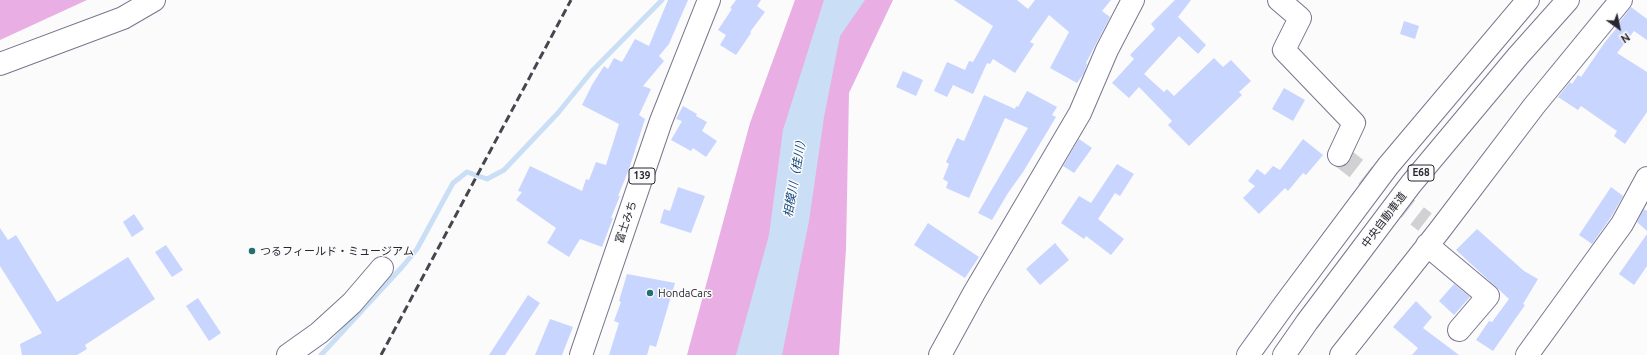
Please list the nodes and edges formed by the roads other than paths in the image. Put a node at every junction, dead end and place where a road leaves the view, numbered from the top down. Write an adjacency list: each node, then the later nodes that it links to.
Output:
1 (154, 0): 8 (main road)
2 (709, 0): 15 (main road, 富士みち / 139)
3 (1133, 0): 16 (main road)
4 (1279, 0): 9 (main road)
5 (1528, 0): 17 (main road, E68)
6 (1568, 0): 18 (main road, 中央自動車道 / E68)
7 (1621, 0): 11 (main road)
8 (0, 64)
9 (1339, 155)
10 (1647, 178): 20 (main road)
11 (1430, 233): 13 (main road); 19 (main road)
12 (382, 268): 14 (main road)
13 (1459, 330)
14 (288, 355)
15 (581, 355)
16 (940, 355)
17 (1248, 355)
18 (1284, 355)
19 (1340, 355)
20 (1527, 355)

